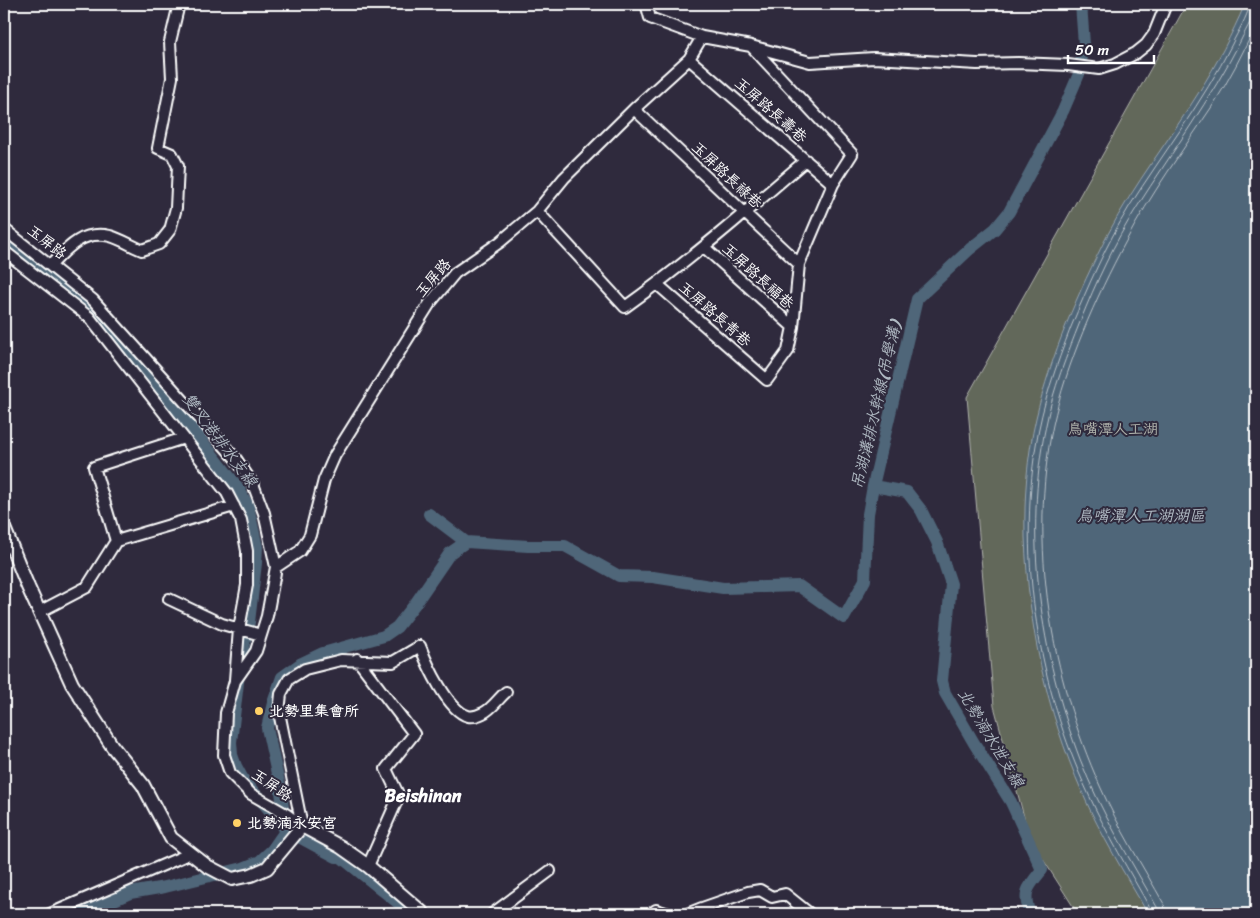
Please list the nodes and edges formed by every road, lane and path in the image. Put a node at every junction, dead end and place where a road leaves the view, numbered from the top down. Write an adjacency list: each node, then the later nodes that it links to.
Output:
1 (179, 4): 16 (street)
2 (650, 4): 4 (street)
3 (1166, 4): 5 (street)
4 (702, 37): 5 (street); 6 (street, 玉屏路)
5 (751, 46): 9 (street)
6 (689, 59): 7 (street, 玉屏路); 8 (street, 玉屏路長壽巷)
7 (634, 109): 10 (street, 玉屏路); 11 (street, 玉屏路長祿巷)
8 (806, 160): 9 (street, 玉屏路長壽巷); 11 (street)
9 (833, 184): 15 (street)
10 (537, 211): 17 (street, 玉屏路長青巷); 23 (street, 玉屏路)
11 (745, 213): 13 (street); 15 (street, 玉屏路長祿巷)
12 (4, 229): 16 (street, 玉屏路)
13 (704, 247): 17 (street); 18 (street, 玉屏路長福巷)
14 (4, 251): 19 (street)
15 (799, 264): 18 (street)
16 (51, 265): 23 (street, 玉屏路)
17 (657, 284): 18 (street, 玉屏路長青巷)
18 (793, 327)
19 (184, 438): 20 (street); 22 (street)
20 (234, 506): 22 (street); 26 (street)
21 (4, 528): 25 (street)
22 (116, 541): 25 (street)
23 (276, 567): 27 (street, 玉屏路)
24 (169, 599): 26 (street)
25 (39, 612): 32 (street)
26 (239, 629): 27 (street); 29 (street)
27 (261, 635): 29 (street, 玉屏路)
28 (357, 659): 30 (street); 31 (street); 33 (street)
29 (235, 680): 31 (street, 玉屏路)
30 (506, 692)
31 (300, 825): 32 (street); 33 (street, 玉屏路)
32 (191, 854): 36 (street)
33 (368, 866): 37 (street, 玉屏路)
34 (550, 871): 38 (street)
35 (703, 911): 41 (street); 42 (street)
36 (50, 914)
37 (424, 914)
38 (492, 914)
39 (651, 914): 40 (street)
40 (669, 914)
41 (687, 914)
42 (810, 914)

